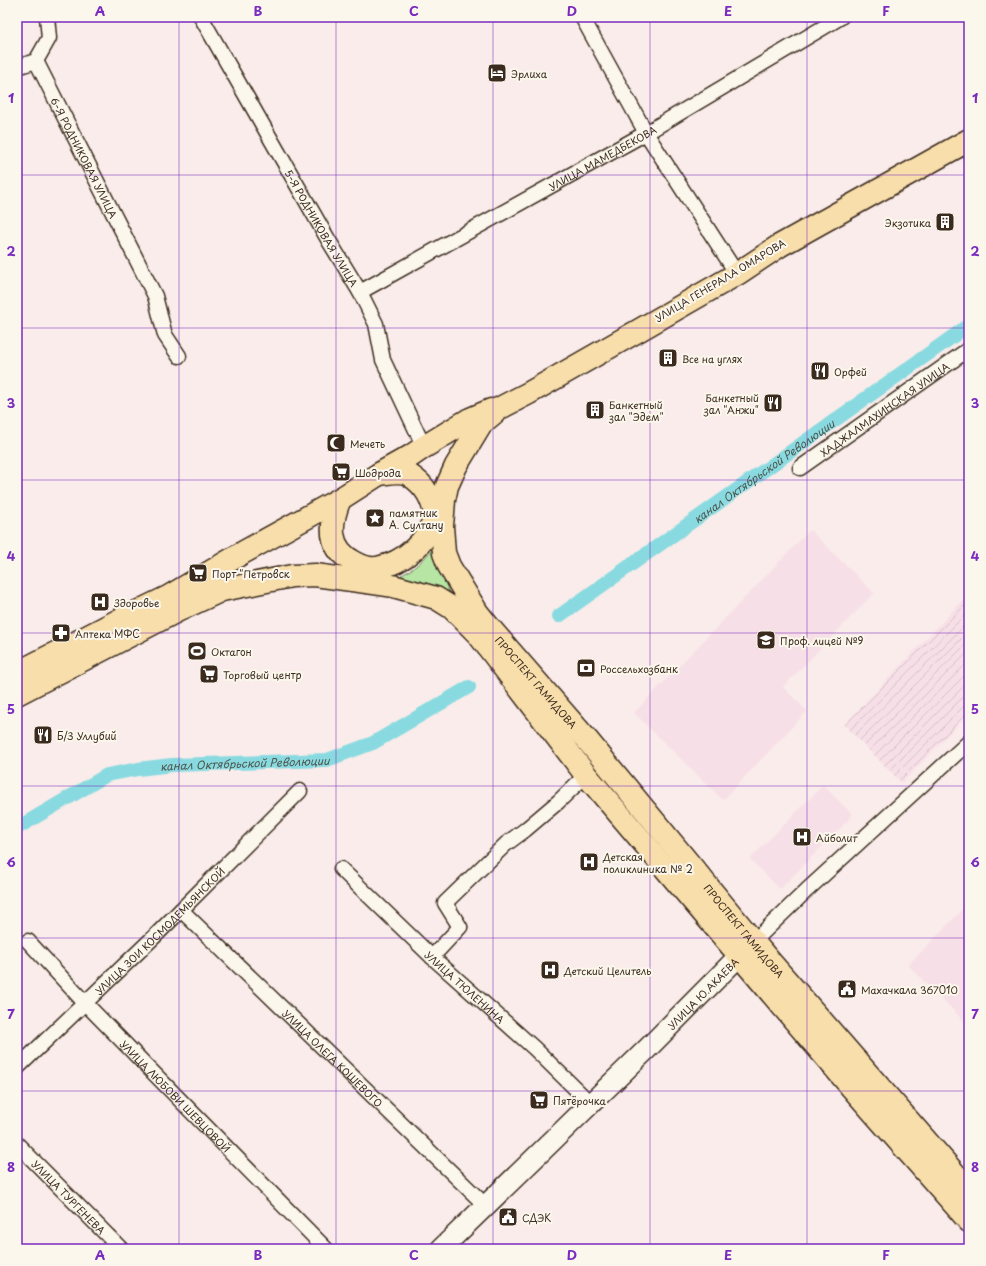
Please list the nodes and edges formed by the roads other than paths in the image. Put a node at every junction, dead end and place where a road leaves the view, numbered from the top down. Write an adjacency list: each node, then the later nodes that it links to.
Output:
1 (47, 17): 5 (street)
2 (582, 17): 7 (street)
3 (841, 17): 7 (street, УЛИЦА МАМЕДБЕКОВА)
4 (205, 18): 10 (street, 5-Я РОДНИКОВАЯ УЛИЦА)
5 (36, 61): 6 (street); 12 (street, 6-Я РОДНИКОВАЯ УЛИЦА)
6 (17, 67)
7 (646, 133): 9 (street); 10 (street, УЛИЦА МАМЕДБЕКОВА)
8 (969, 139): 9 (main road, УЛИЦА ГЕНЕРАЛА ОМАРОВА)
9 (736, 273): 13 (main road, УЛИЦА ГЕНЕРАЛА ОМАРОВА)
10 (360, 292): 14 (street, 5-Я РОДНИКОВАЯ УЛИЦА)
11 (969, 349): 15 (street, ХАДЖАЛМАХИНСКАЯ УЛИЦА)
12 (179, 356)
13 (476, 421): 14 (main road, УЛИЦА ГЕНЕРАЛА ОМАРОВА); 18 (main road)
14 (424, 446): 16 (main road, УЛИЦА ГЕНЕРАЛА ОМАРОВА)
15 (800, 468)
16 (379, 474): 17 (main road, ПРОСПЕКТ ГАМИДОВА); 18 (main road, ПРОСПЕКТ ГАМИДОВА)
17 (340, 499): 19 (main road); 20 (main road, ПРОСПЕКТ ГАМИДОВА)
18 (436, 523): 19 (main road); 30 (main road, ПРОСПЕКТ ГАМИДОВА)
19 (361, 572): 20 (main road, ПРОСПЕКТ ГАМИДОВА); 25 (main road, ПРОСПЕКТ ГАМИДОВА)
20 (173, 603): 21 (main road)
21 (141, 620): 22 (main road); 23 (main road)
22 (17, 673)
23 (17, 694)
24 (969, 742): 30 (street, УЛИЦА Ю.АКАЕВА)
25 (586, 775): 30 (main road, ПРОСПЕКТ ГАМИДОВА); 31 (street)
26 (300, 791): 28 (street, УЛИЦА ЗОИ КОСМОДЕМЬЯНСКОЙ)
27 (341, 869): 31 (street, УЛИЦА ТЮЛЕНИНА)
28 (181, 910): 32 (street, УЛИЦА ЗОИ КОСМОДЕМЬЯНСКОЙ); 37 (street, УЛИЦА ОЛЕГА КОШЕВОГО)
29 (28, 941): 32 (street, УЛИЦА ЛЮБОВИ ШЕВЦОВОЙ)
30 (746, 949): 34 (main road, УЛИЦА Ю.АКАЕВА); 36 (main road, ПРОСПЕКТ ГАМИДОВА); 38 (main road, ПРОСПЕКТ ГАМИДОВА)
31 (432, 957): 34 (street, УЛИЦА ТЮЛЕНИНА)
32 (84, 1003): 33 (street, УЛИЦА ЗОИ КОСМОДЕМЬЯНСКОЙ); 40 (street, УЛИЦА ЛЮБОВИ ШЕВЦОВОЙ)
33 (17, 1068)
34 (590, 1103): 37 (main road, УЛИЦА Ю.АКАЕВА)
35 (17, 1144): 39 (street, УЛИЦА ТУРГЕНЕВА)
36 (969, 1190)
37 (486, 1205): 41 (main road, УЛИЦА Ю.АКАЕВА)
38 (969, 1221)
39 (121, 1249)
40 (326, 1249)
41 (441, 1249)

